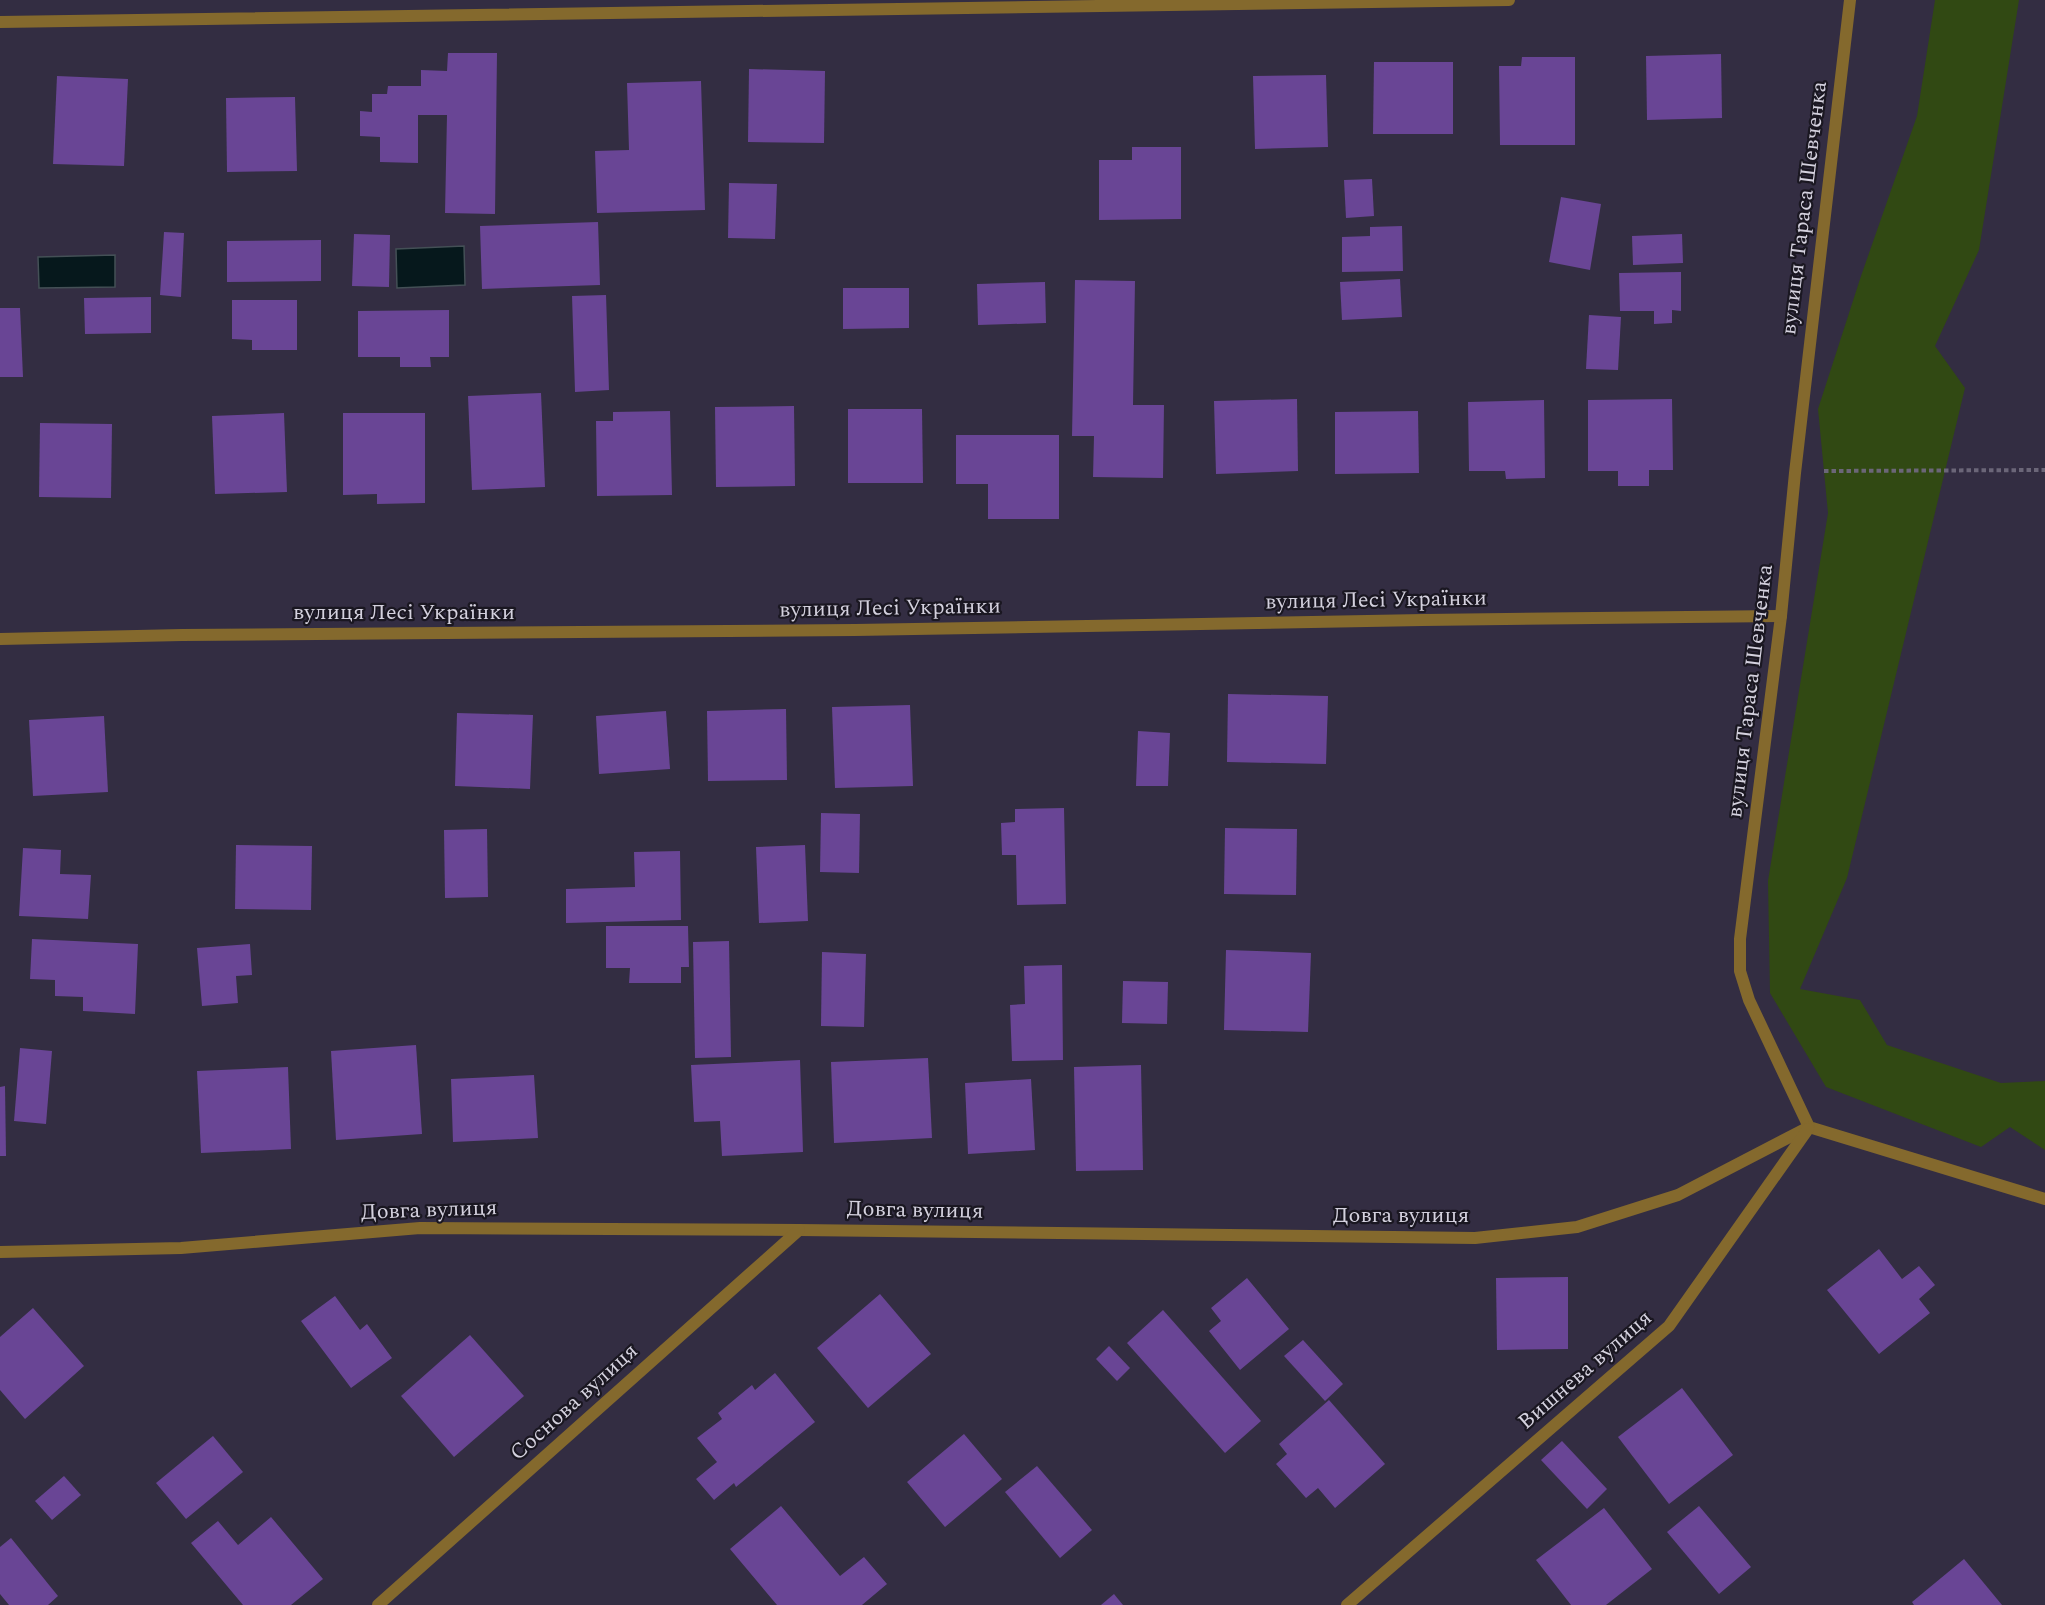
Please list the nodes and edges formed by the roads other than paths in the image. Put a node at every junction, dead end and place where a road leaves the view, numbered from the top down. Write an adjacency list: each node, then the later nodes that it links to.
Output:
1 (1509, 0): 3 (street)
2 (1850, 0): 4 (street, вулиця Тараса Шевченка)
3 (0, 22)
4 (1781, 616): 5 (street, вулиця Лесі Українки); 6 (street, вулиця Тараса Шевченка)
5 (0, 639)
6 (1809, 1127): 7 (street); 8 (street, Довга вулиця); 11 (street, Вишнева вулиця)
7 (2045, 1200)
8 (799, 1230): 9 (street, Довга вулиця); 10 (street, Соснова вулиця)
9 (0, 1252)
10 (378, 1605)
11 (1347, 1605)

